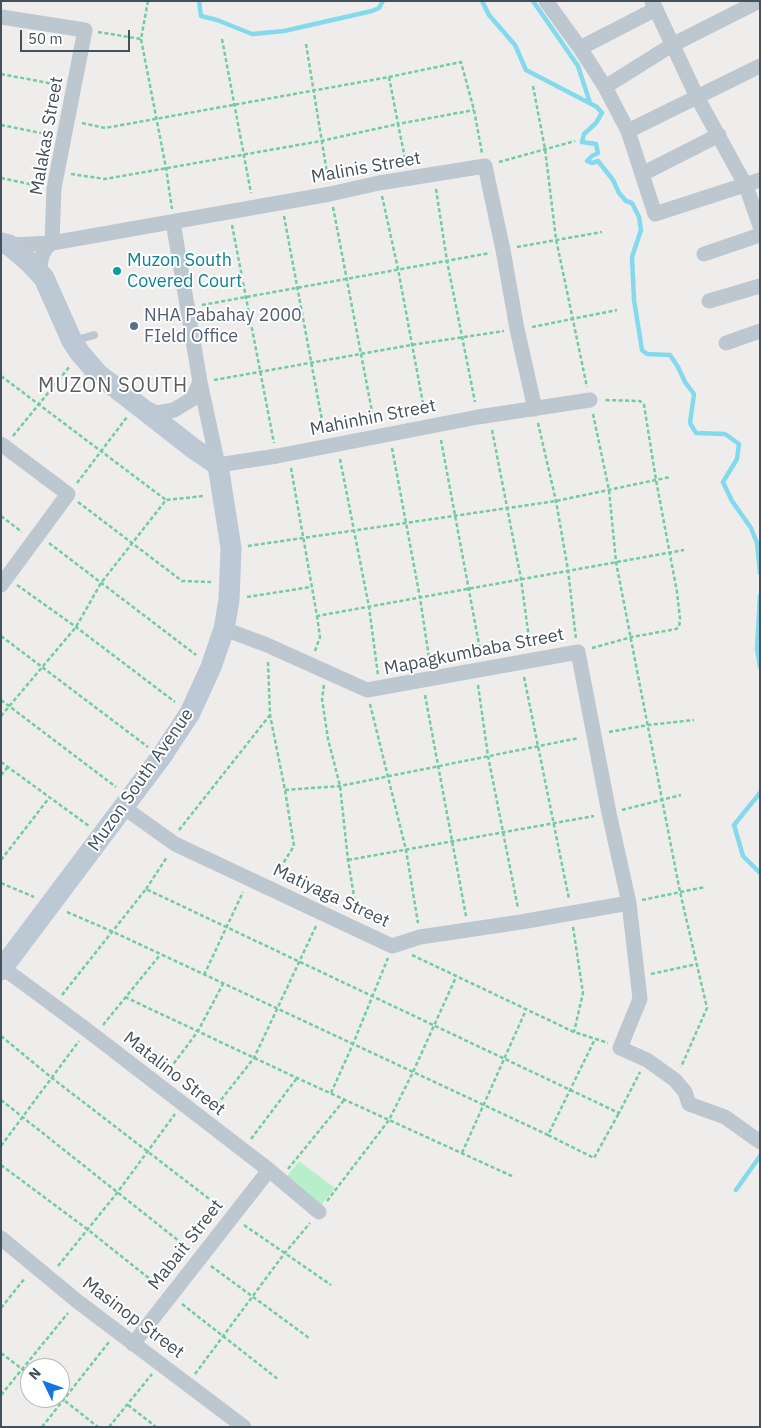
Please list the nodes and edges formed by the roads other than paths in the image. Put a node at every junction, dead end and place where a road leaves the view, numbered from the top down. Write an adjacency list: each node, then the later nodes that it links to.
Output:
1 (759, 1): 5 (street)
2 (552, 3): 6 (street)
3 (654, 5): 5 (street); 6 (street)
4 (1, 17): 17 (street, Malakas Street)
5 (672, 45): 8 (street); 9 (street)
6 (580, 48): 8 (street)
7 (760, 66): 9 (street)
8 (605, 88): 10 (street)
9 (697, 97): 10 (street); 11 (street)
10 (628, 131): 12 (street)
11 (719, 135): 12 (street); 13 (street)
12 (642, 174): 13 (street)
13 (753, 183): 15 (street)
14 (173, 222): 17 (street, Malinis Street); 27 (street); 30 (street, Malinis Street)
15 (760, 226)
16 (760, 235): 19 (street)
17 (52, 243): 18 (street, Malinis Street); 20 (street)
18 (5, 244): 20 (street)
19 (704, 254)
20 (43, 277): 26 (street)
21 (760, 286): 22 (street)
22 (709, 301)
23 (760, 331): 25 (street)
24 (94, 336): 26 (lane)
25 (726, 343)
26 (76, 347): 29 (street)
27 (200, 382): 29 (street); 32 (street)
28 (590, 400): 30 (street, Mahinhin Street)
29 (137, 404): 32 (street)
30 (536, 409): 32 (street, Mahinhin Street)
31 (3, 445): 33 (street)
32 (218, 465): 34 (street, Muzon South Avenue)
33 (2, 584)
34 (224, 629): 35 (street, Muzon South Avenue); 36 (street, Mapagkumbaba Street)
35 (127, 803): 36 (street, Matiyaga Street); 37 (street, Muzon South Avenue)
36 (628, 902): 38 (street, Mapagkumbaba Street)
37 (2, 968): 39 (street, Matalino Street)
38 (760, 1142)
39 (274, 1175): 40 (street, Matalino Street); 42 (street, Mabait Street)
40 (319, 1212)
41 (1, 1238): 42 (street, Masinop Street)
42 (133, 1344): 43 (street, Masinop Street)
43 (244, 1427)

